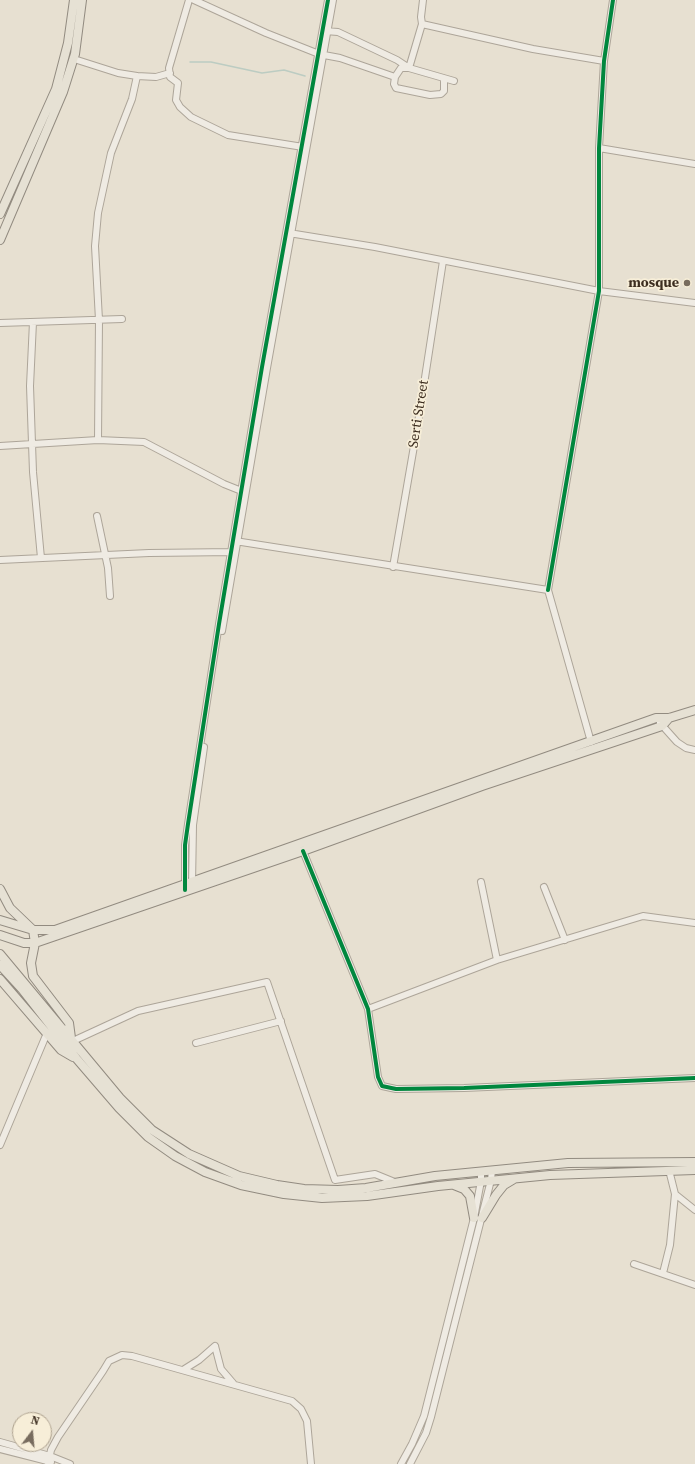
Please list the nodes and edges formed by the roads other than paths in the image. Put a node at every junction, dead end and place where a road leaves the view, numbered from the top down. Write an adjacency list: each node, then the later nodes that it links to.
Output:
1 (74, 0): 23 (main road)
2 (82, 0): 12 (main road)
3 (189, 0): 15 (street)
4 (194, 0): 11 (street)
5 (328, 0): 10 (street)
6 (333, 0): 10 (street)
7 (423, 0): 9 (street)
8 (613, 0): 13 (street)
9 (422, 24): 13 (street); 14 (street)
10 (325, 31): 11 (street); 14 (street)
11 (321, 54): 17 (street); 20 (street); 24 (street)
12 (74, 59): 16 (street); 27 (main road)
13 (604, 61): 21 (street)
14 (409, 68): 17 (street); 18 (street)
15 (170, 72): 16 (street); 20 (street)
16 (137, 76): 32 (street)
17 (395, 77): 18 (street)
18 (444, 80): 19 (street)
19 (454, 81)
20 (302, 147): 25 (street)
21 (599, 148): 22 (street); 29 (street)
22 (695, 164)
23 (0, 214)
24 (294, 222): 25 (street); 26 (street)
25 (289, 233): 26 (street); 38 (street)
26 (309, 237): 28 (street)
27 (0, 240)
28 (443, 261): 29 (street); 45 (street, Serti Street)
29 (600, 291): 30 (street); 46 (street)
30 (695, 303)
31 (122, 319): 32 (street)
32 (99, 320): 33 (street); 35 (street)
33 (33, 322): 34 (street); 36 (street)
34 (0, 323)
35 (98, 440): 36 (street); 38 (street)
36 (32, 444): 37 (street); 43 (street)
37 (0, 446)
38 (243, 492): 40 (street)
39 (97, 516): 42 (street)
40 (235, 541): 41 (street); 45 (street)
41 (233, 552): 42 (street); 56 (street)
42 (104, 555): 43 (street); 47 (street)
43 (41, 558): 44 (street)
44 (0, 560)
45 (393, 567): 46 (street)
46 (548, 590): 52 (street)
47 (110, 596)
48 (695, 710): 50 (main road)
49 (656, 718): 50 (main road); 51 (street); 52 (main road)
50 (670, 718): 51 (main road)
51 (662, 726): 53 (street); 54 (main road)
52 (591, 742): 56 (main road)
53 (695, 750)
54 (303, 851): 56 (main road); 69 (street)
55 (481, 882): 66 (street)
56 (189, 886): 61 (main road); 64 (main road)
57 (544, 887): 63 (street)
58 (0, 889): 61 (main road)
59 (0, 920): 61 (main road)
60 (695, 923): 63 (street)
61 (33, 930): 64 (main road)
62 (0, 935): 64 (main road)
63 (564, 940): 66 (street)
64 (35, 944): 72 (main road)
65 (1, 955): 72 (main road)
66 (497, 960): 69 (street)
67 (0, 965): 74 (main road)
68 (0, 980): 71 (main road)
69 (368, 1009): 75 (street)
70 (281, 1021): 72 (street); 73 (street); 85 (street)
71 (47, 1033): 74 (main road); 76 (street)
72 (72, 1039): 85 (main road)
73 (196, 1043)
74 (76, 1058): 86 (main road)
75 (695, 1078)
76 (0, 1145)
77 (695, 1162): 78 (main road)
78 (492, 1170): 81 (main road); 83 (street)
79 (669, 1170): 80 (main road); 82 (main road); 87 (street)
80 (695, 1170)
81 (481, 1171): 84 (street); 85 (main road)
82 (515, 1178): 83 (main road); 89 (main road)
83 (491, 1180): 84 (main road); 89 (street)
84 (481, 1181): 86 (main road); 89 (street)
85 (397, 1183)
86 (453, 1184): 89 (main road)
87 (675, 1194): 88 (street); 91 (street)
88 (695, 1210)
89 (478, 1218): 100 (street); 101 (street)
90 (634, 1264): 91 (street)
91 (662, 1273): 92 (street)
92 (695, 1285)
93 (183, 1370): 94 (street); 94 (street); 97 (street)
94 (234, 1385): 99 (street)
95 (0, 1442): 97 (street)
96 (0, 1448): 97 (street)
97 (49, 1461): 98 (street)
98 (70, 1464)
99 (311, 1464)
100 (401, 1464)
101 (410, 1464)

